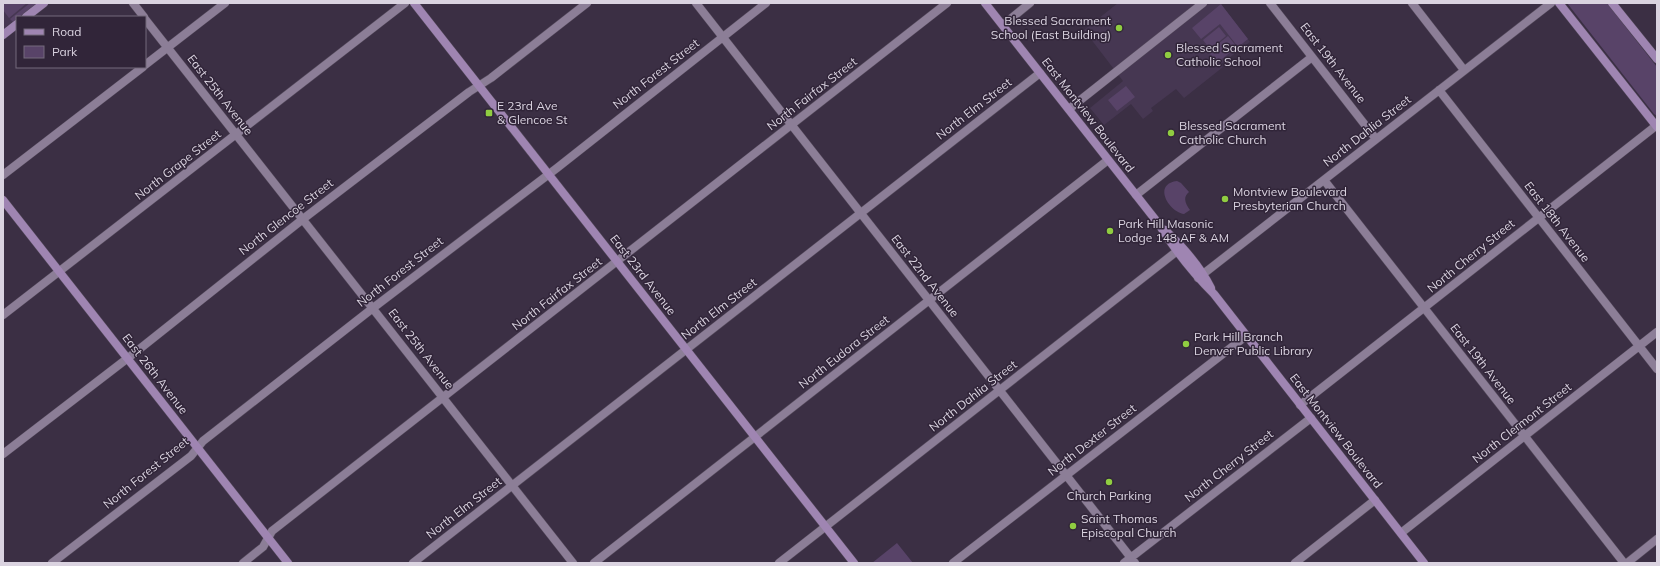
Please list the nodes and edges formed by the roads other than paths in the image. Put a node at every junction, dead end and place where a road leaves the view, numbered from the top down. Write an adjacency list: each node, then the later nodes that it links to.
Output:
1 (44, 3): 18 (street)
2 (132, 3): 19 (street, East 25th Avenue)
3 (225, 3): 25 (street)
4 (405, 3): 37 (street, North Grape Street)
5 (414, 3): 32 (street, East 23rd Avenue)
6 (587, 3): 32 (street, North Glencoe Street)
7 (696, 3): 24 (street, East 22nd Avenue)
8 (766, 3): 24 (street, North Forest Street)
9 (948, 3): 35 (street, North Fairfax Street)
10 (985, 3): 22 (street, East Montview Boulevard)
11 (1030, 3): 22 (street)
12 (1203, 3): 34 (street)
13 (1270, 3): 26 (street, East 19th Avenue)
14 (1412, 3): 30 (street)
15 (1551, 3): 30 (street, North Dahlia Street)
16 (1559, 3): 36 (street)
17 (1612, 3): 27 (street)
18 (27, 16)
19 (142, 16)
20 (146, 20): 25 (street, East 25th Avenue)
21 (16, 25): 23 (street)
22 (1002, 25): 31 (street, East Montview Boulevard)
23 (3, 35)
24 (722, 36): 35 (street, East 22nd Avenue); 40 (street, North Forest Street)
25 (168, 48): 28 (street); 37 (street, East 25th Avenue)
26 (1312, 57): 38 (street, East 19th Avenue); 43 (street)
27 (1657, 59)
28 (146, 64)
29 (141, 68): 41 (street)
30 (1464, 70): 33 (street, North Dahlia Street)
31 (1040, 73): 34 (street, East Montview Boulevard); 45 (street, North Elm Street)
32 (480, 86): 40 (street, East 23rd Avenue); 47 (street, North Glencoe Street)
33 (1439, 90): 38 (street, North Dahlia Street); 46 (street, East 18th Avenue)
34 (1069, 109): 39 (street, East Montview Boulevard)
35 (792, 125): 45 (street, East 22nd Avenue); 49 (street, North Fairfax Street)
36 (1657, 126): 46 (street, North Cherry Street)
37 (236, 134): 47 (street, East 25th Avenue); 50 (street, North Grape Street)
38 (1376, 139): 42 (street, North Dahlia Street)
39 (1108, 160): 43 (street, East Montview Boulevard); 52 (street, North Eudora Street)
40 (548, 174): 49 (street, East 23rd Avenue); 53 (street, North Forest Street)
41 (3, 176)
42 (1324, 180): 51 (street, North Dahlia Street); 54 (street, East 19th Avenue)
43 (1136, 195): 48 (street, East Montview Boulevard)
44 (3, 200): 50 (street, East 26th Avenue)
45 (860, 212): 52 (street, East 22nd Avenue); 59 (street, North Elm Street)
46 (1538, 217): 54 (street, North Cherry Street); 58 (street, East 18th Avenue)
47 (303, 219): 53 (street, East 25th Avenue); 60 (street, North Glencoe Street)
48 (1179, 249): 51 (street, East Montview Boulevard); 62 (street, North Dahlia Street)
49 (618, 262): 59 (street, East 23rd Avenue); 63 (street, North Fairfax Street)
50 (59, 272): 55 (street, North Grape Street); 60 (street, East 26th Avenue)
51 (1201, 276): 57 (street, East Montview Boulevard)
52 (929, 300): 62 (street, East 22nd Avenue); 67 (street, North Eudora Street)
53 (373, 308): 63 (street, East 25th Avenue); 68 (street, North Forest Street)
54 (1424, 309): 64 (street, North Cherry Street); 66 (street, East 19th Avenue)
55 (3, 315)
56 (1657, 332): 58 (street, North Clermont Street)
57 (1246, 336): 64 (street, East Montview Boulevard); 70 (street, North Dexter Street)
58 (1639, 346): 61 (street, East 18th Avenue); 66 (street, North Clermont Street)
59 (687, 350): 67 (street, East 23rd Avenue); 71 (street, North Elm Street)
60 (127, 358): 68 (street, East 26th Avenue); 69 (street, North Glencoe Street)
61 (1657, 369)
62 (1000, 390): 70 (street, East 22nd Avenue); 73 (street, North Dahlia Street)
63 (442, 397): 71 (street, East 25th Avenue); 75 (street, North Fairfax Street)
64 (1300, 405): 65 (street, East Montview Boulevard)
65 (1311, 418): 72 (street, East Montview Boulevard); 77 (street, North Cherry Street)
66 (1524, 436): 74 (street, North Clermont Street); 90 (street, East 19th Avenue)
67 (755, 437): 73 (street, East 23rd Avenue); 83 (street, North Eudora Street)
68 (198, 448): 75 (street, East 26th Avenue); 78 (street, North Forest Street)
69 (3, 454)
70 (1066, 475): 77 (street, East 22nd Avenue); 86 (street, North Dexter Street)
71 (512, 486): 81 (street, North Elm Street); 82 (street, East 25th Avenue)
72 (1375, 500): 74 (street, East Montview Boulevard); 88 (street)
73 (826, 527): 84 (street, North Dahlia Street); 85 (street, East 23rd Avenue)
74 (1401, 533): 89 (street, East Montview Boulevard)
75 (268, 538): 79 (street, North Fairfax Street); 80 (street, East 26th Avenue)
76 (1657, 539): 90 (street)
77 (1133, 560): 87 (street, North Cherry Street)
78 (52, 563)
79 (243, 563)
80 (288, 563)
81 (413, 563)
82 (573, 563)
83 (594, 563)
84 (779, 563)
85 (854, 563)
86 (953, 563)
87 (1124, 563)
88 (1295, 563)
89 (1424, 563)
90 (1625, 563)

